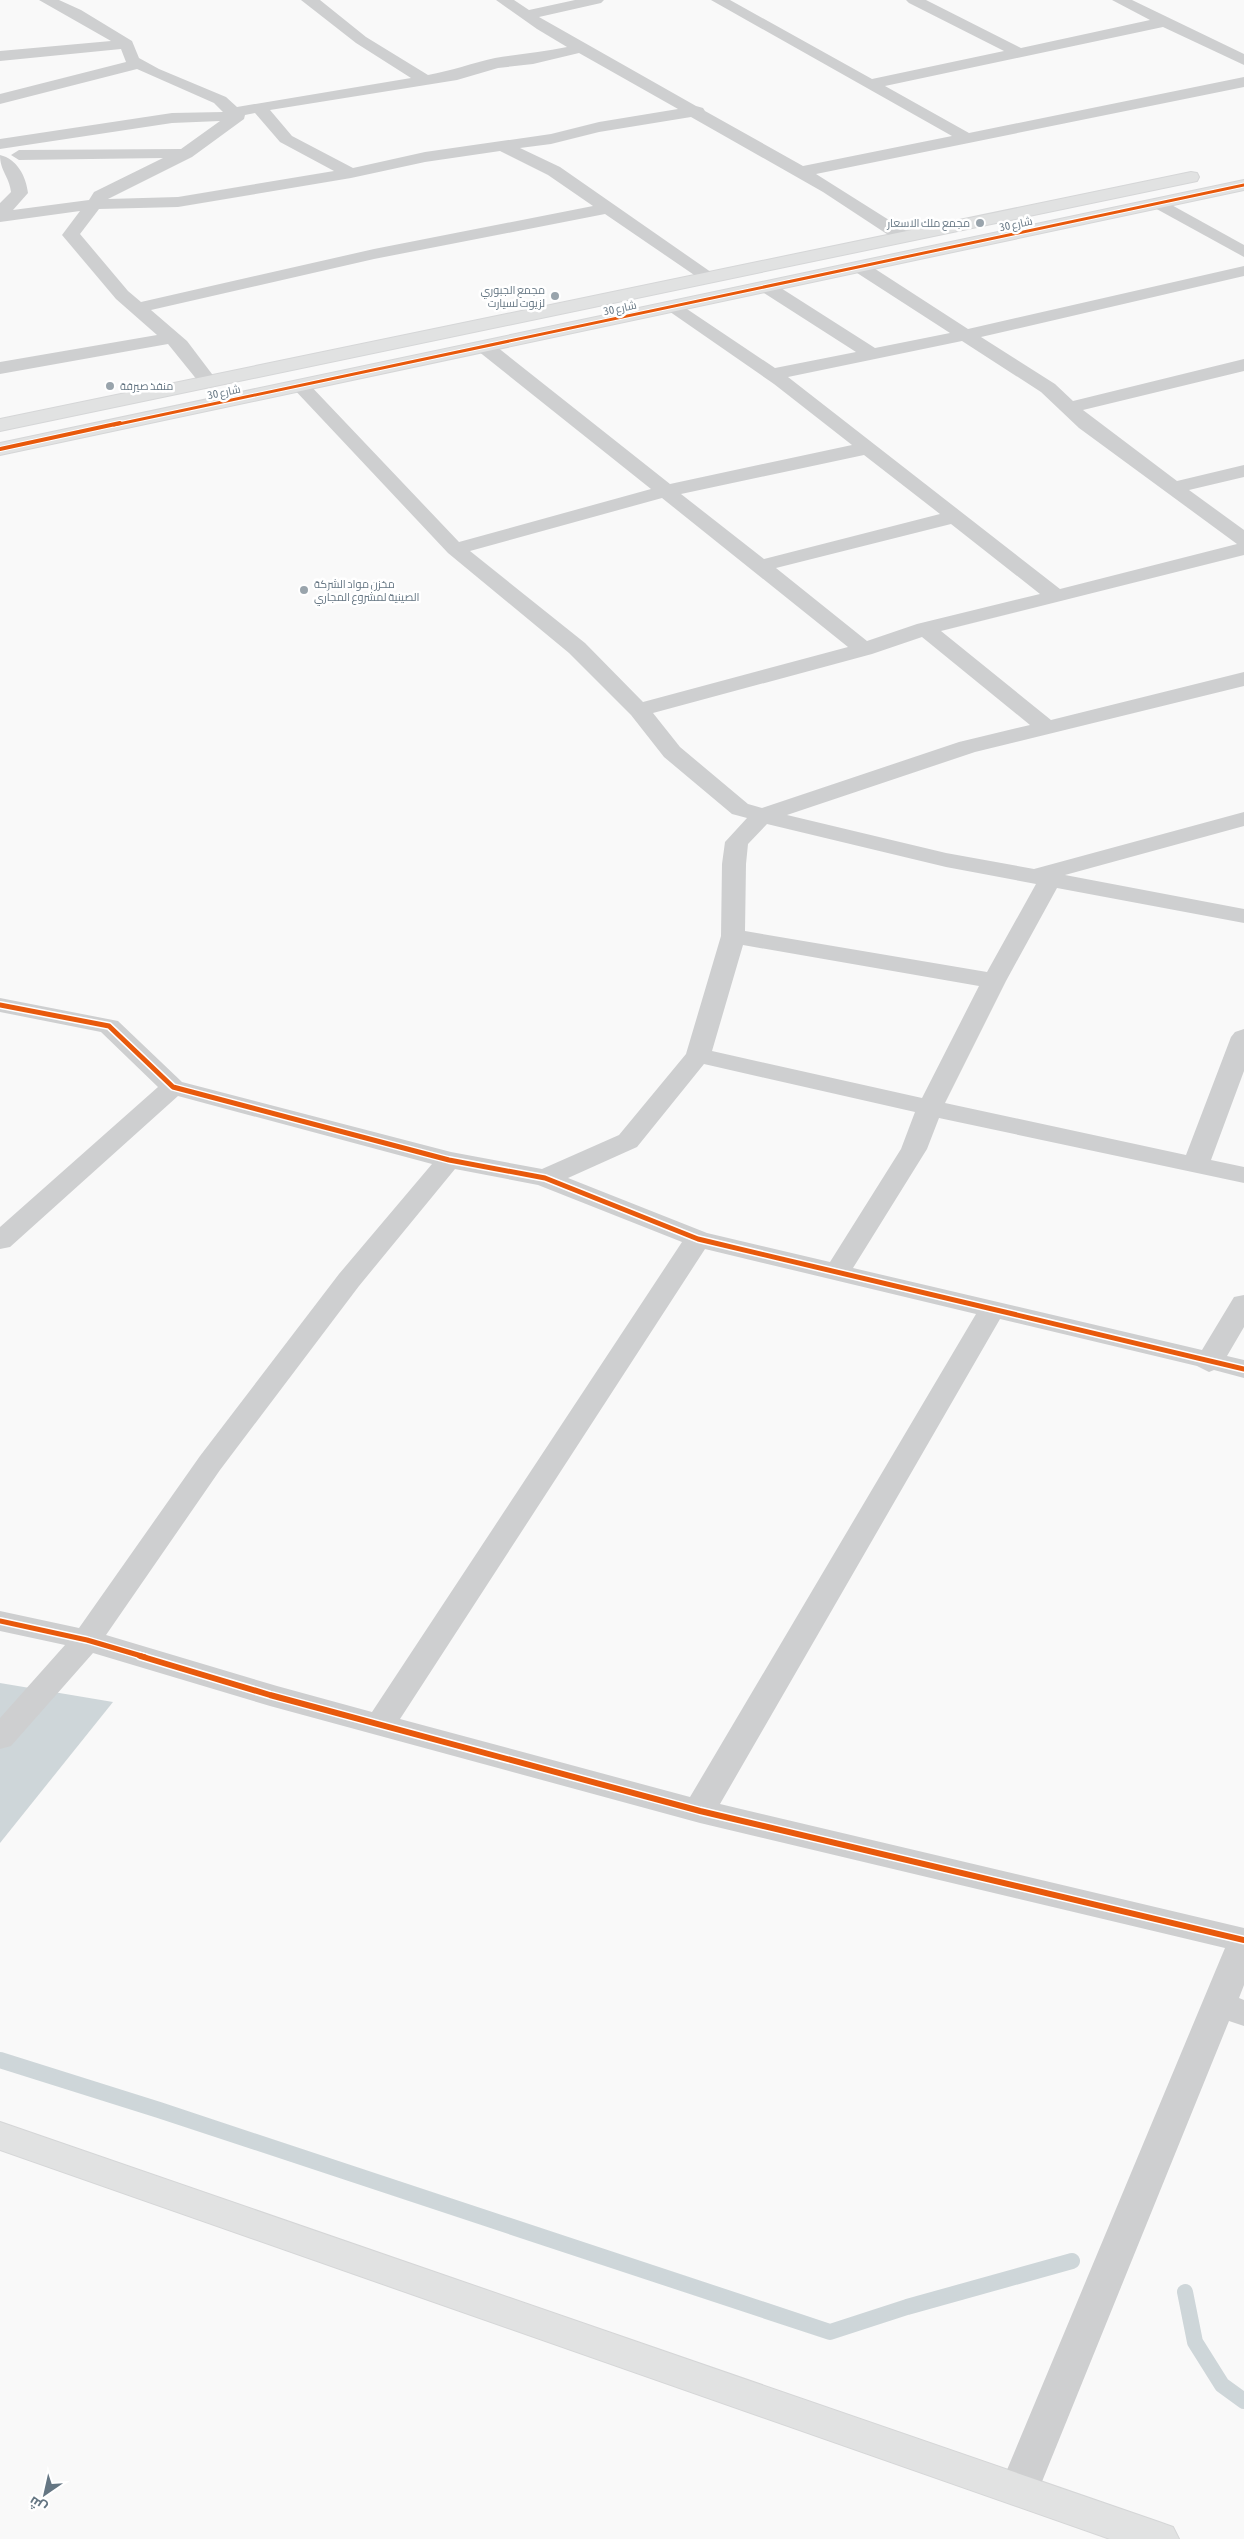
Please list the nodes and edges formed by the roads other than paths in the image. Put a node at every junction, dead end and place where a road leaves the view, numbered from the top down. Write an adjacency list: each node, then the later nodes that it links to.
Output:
1 (47, 0): 11 (street)
2 (309, 0): 17 (street)
3 (504, 0): 9 (street)
4 (596, 0): 9 (street)
5 (719, 0): 19 (street)
6 (951, 0): 8 (street)
7 (1120, 0): 10 (street)
8 (919, 2): 13 (street)
9 (526, 14): 12 (street)
10 (1165, 22): 13 (street); 15 (street)
11 (127, 44): 14 (street); 16 (street)
12 (583, 48): 17 (street); 22 (street)
13 (1019, 52): 19 (street)
14 (0, 56)
15 (1244, 60)
16 (139, 64): 20 (street); 23 (street)
17 (425, 80): 21 (street)
18 (1244, 82): 24 (street)
19 (870, 84): 24 (street)
20 (0, 99)
21 (259, 108): 23 (street); 31 (street)
22 (696, 111): 26 (street); 30 (street)
23 (235, 114): 25 (street); 27 (street)
24 (966, 138): 30 (street)
25 (0, 144)
26 (502, 146): 31 (street); 36 (street)
27 (186, 152): 28 (street); 35 (street)
28 (0, 155)
29 (0, 160): 37 (street)
30 (799, 172): 39 (street)
31 (351, 173): 35 (street)
32 (1205, 174): 39 (street, شارع 30)
33 (1244, 186): 34 (street, شارع 30)
34 (1159, 203): 40 (street); 41 (street, شارع 30)
35 (94, 204): 38 (street); 46 (street)
36 (608, 208): 43 (street); 46 (street)
37 (0, 213)
38 (0, 217)
39 (902, 236): 43 (street, شارع 30)
40 (1244, 252)
41 (860, 267): 44 (street, شارع 30); 47 (street)
42 (1244, 271): 47 (street)
43 (709, 277): 54 (street, شارع 30)
44 (768, 287): 45 (street, شارع 30); 50 (street)
45 (672, 307): 49 (street, شارع 30); 53 (street)
46 (138, 308): 48 (street)
47 (966, 335): 50 (street); 56 (street)
48 (172, 338): 52 (street); 54 (street)
49 (486, 347): 55 (street, شارع 30); 62 (street)
50 (872, 354): 53 (street)
51 (1244, 366): 56 (street)
52 (0, 368)
53 (773, 374): 58 (street)
54 (209, 382): 57 (street, شارع 30)
55 (300, 386): 59 (street, شارع 30); 65 (street)
56 (1069, 408): 61 (street)
57 (0, 425)
58 (867, 448): 62 (street); 63 (street)
59 (0, 449)
60 (1244, 471): 61 (street)
61 (1173, 488): 64 (street)
62 (666, 491): 65 (street); 67 (street)
63 (953, 516): 67 (street); 68 (street)
64 (1244, 540)
65 (455, 548): 72 (street)
66 (1244, 549): 68 (street)
67 (760, 566): 70 (street)
68 (1056, 596): 69 (street)
69 (925, 629): 70 (street); 73 (street)
70 (864, 649): 72 (street)
71 (1244, 679): 73 (street)
72 (640, 710): 74 (street)
73 (1046, 727): 74 (street)
74 (763, 815): 76 (street); 78 (street)
75 (1244, 819): 76 (street)
76 (1044, 877): 77 (street); 79 (street)
77 (1244, 916)
78 (733, 936): 79 (street); 82 (street)
79 (994, 981): 84 (street)
80 (0, 1005): 83 (street)
81 (1241, 1050): 86 (street)
82 (698, 1055): 84 (street); 88 (street)
83 (173, 1087): 85 (street); 89 (street)
84 (930, 1108): 86 (street); 92 (street)
85 (449, 1160): 88 (street); 98 (street)
86 (1196, 1164): 87 (street)
87 (1244, 1175)
88 (545, 1178): 90 (street)
89 (9, 1220): 91 (street)
90 (698, 1239): 92 (street); 99 (street)
91 (0, 1241)
92 (836, 1272): 94 (street)
93 (1244, 1304): 95 (street)
94 (992, 1310): 95 (street); 101 (street)
95 (1209, 1363): 96 (street)
96 (1244, 1369)
97 (0, 1621): 98 (street)
98 (87, 1640): 99 (street); 100 (street)
99 (380, 1725): 101 (street)
100 (0, 1738)
101 (700, 1811): 102 (street)
102 (1244, 1941): 103 (street)
103 (1231, 2009): 105 (street)
104 (0, 2136): 105 (street)
105 (1019, 2489): 106 (street)
106 (1159, 2539)

